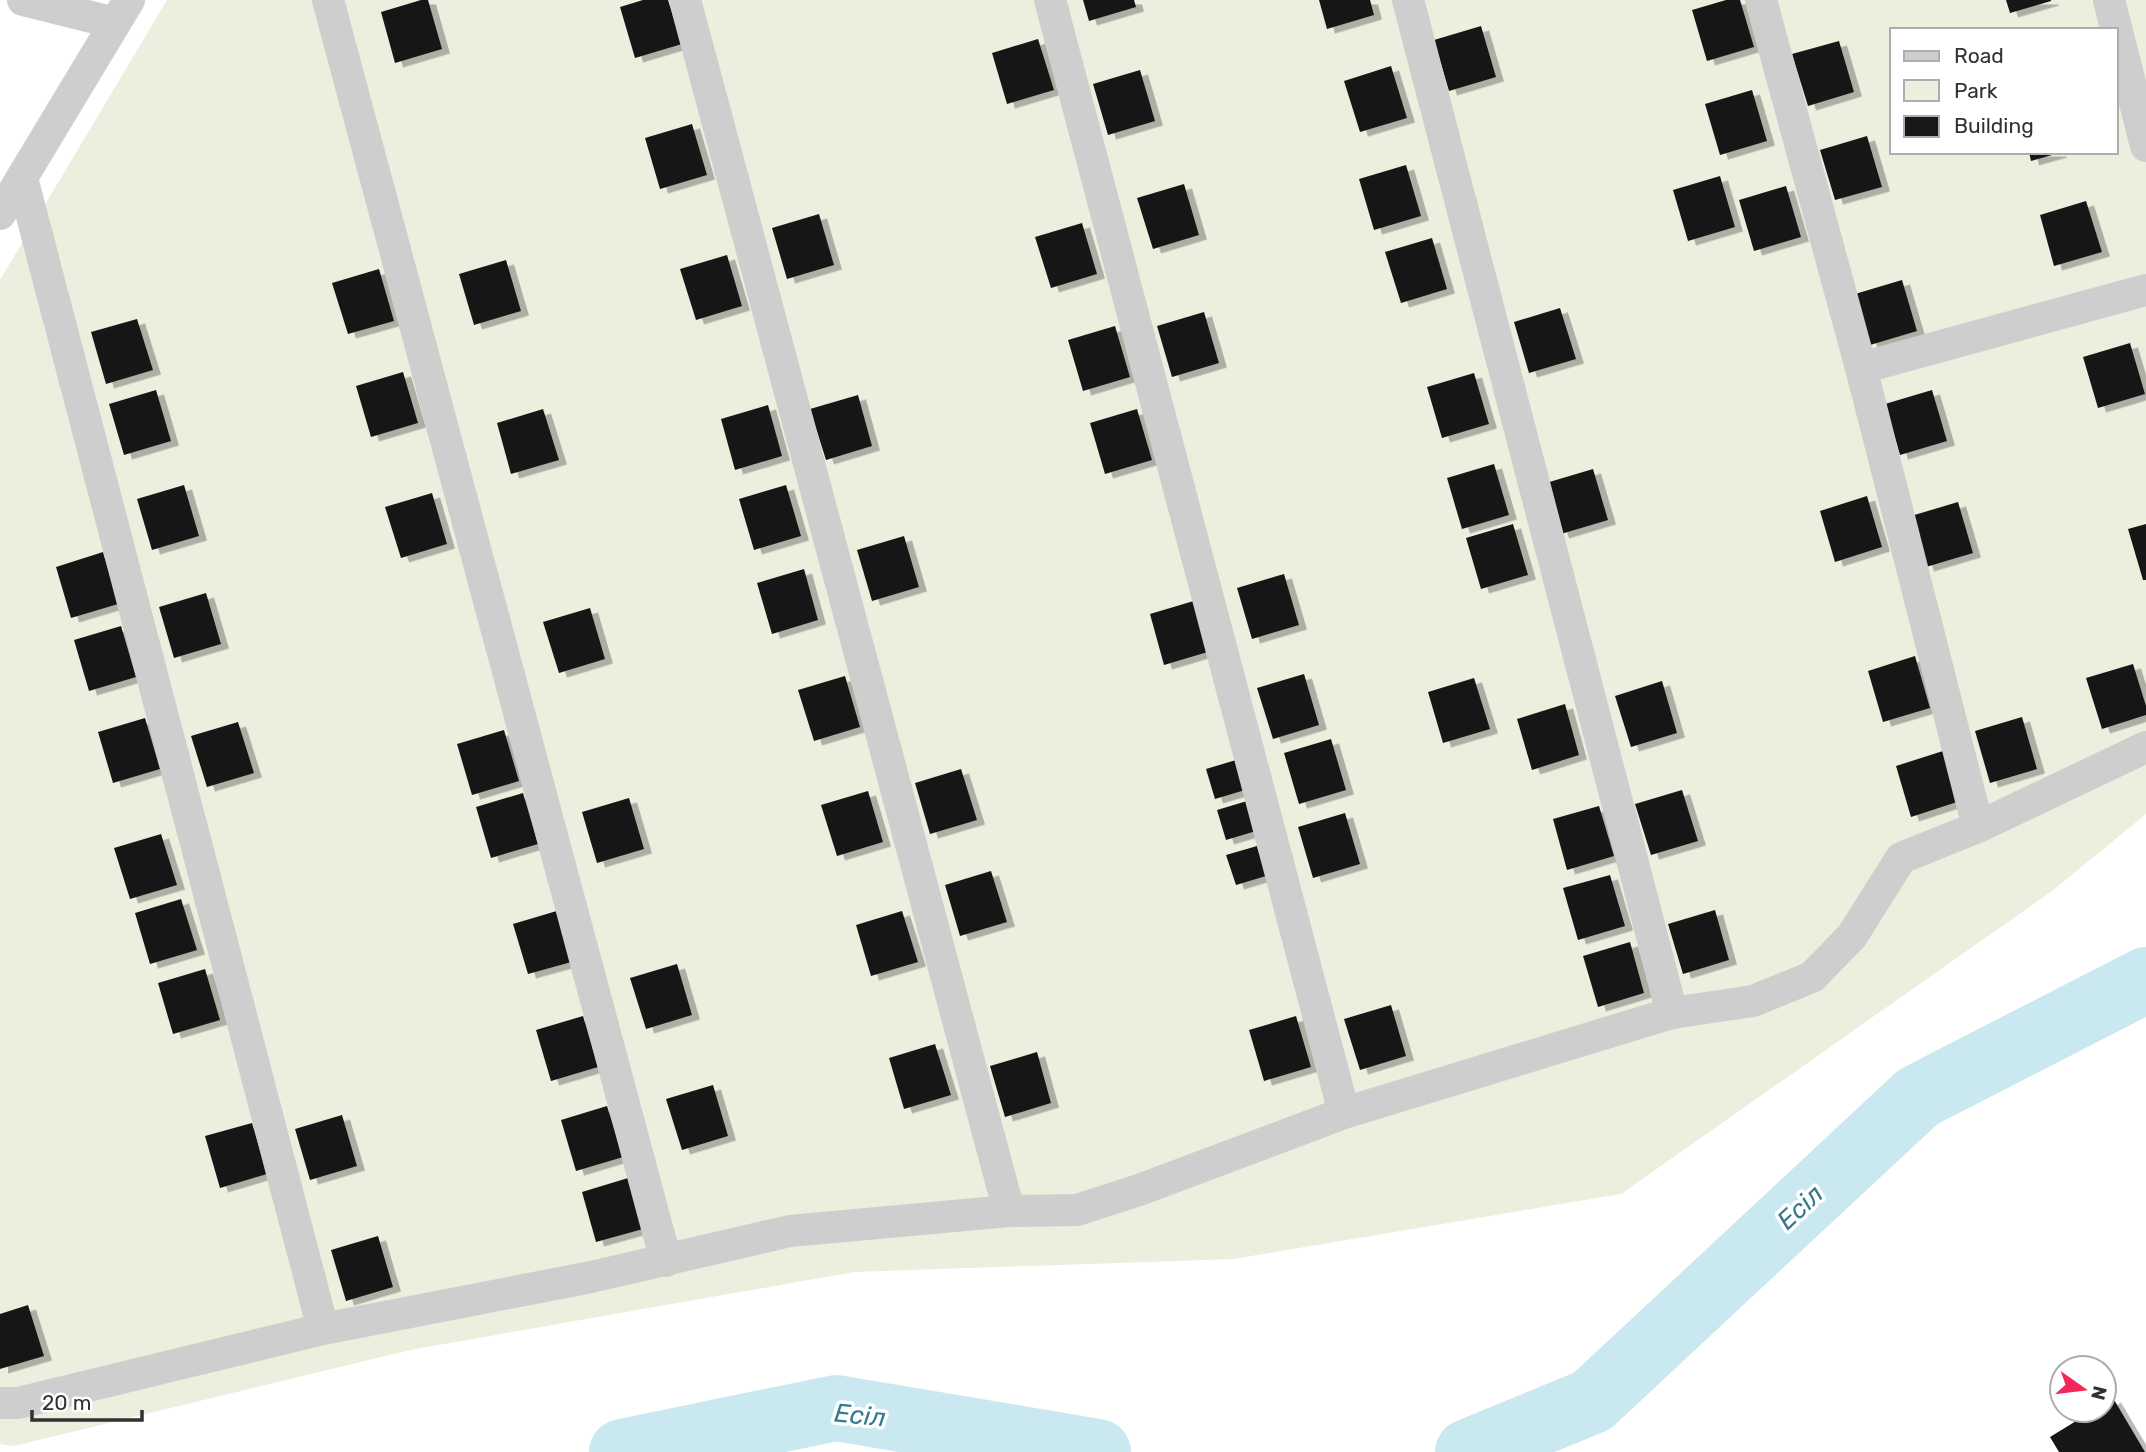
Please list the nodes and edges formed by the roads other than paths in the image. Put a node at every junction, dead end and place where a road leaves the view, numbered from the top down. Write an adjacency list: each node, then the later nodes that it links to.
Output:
1 (23, 0): 8 (street)
2 (328, 0): 21 (street)
3 (685, 0): 20 (street)
4 (1050, 0): 19 (street)
5 (1408, 0): 18 (street)
6 (1761, 0): 15 (street)
7 (2109, 0): 9 (street)
8 (122, 12): 12 (street)
9 (2116, 28)
10 (2118, 36): 11 (street)
11 (2146, 146)
12 (22, 178): 13 (street); 22 (street)
13 (0, 214)
14 (2146, 290): 15 (street)
15 (1861, 368): 17 (street)
16 (2146, 747): 17 (street)
17 (1978, 827): 18 (street)
18 (1672, 1013): 19 (street)
19 (1344, 1113): 20 (street)
20 (1009, 1211): 21 (street)
21 (666, 1261): 22 (street)
22 (323, 1329): 23 (street)
23 (0, 1403)

